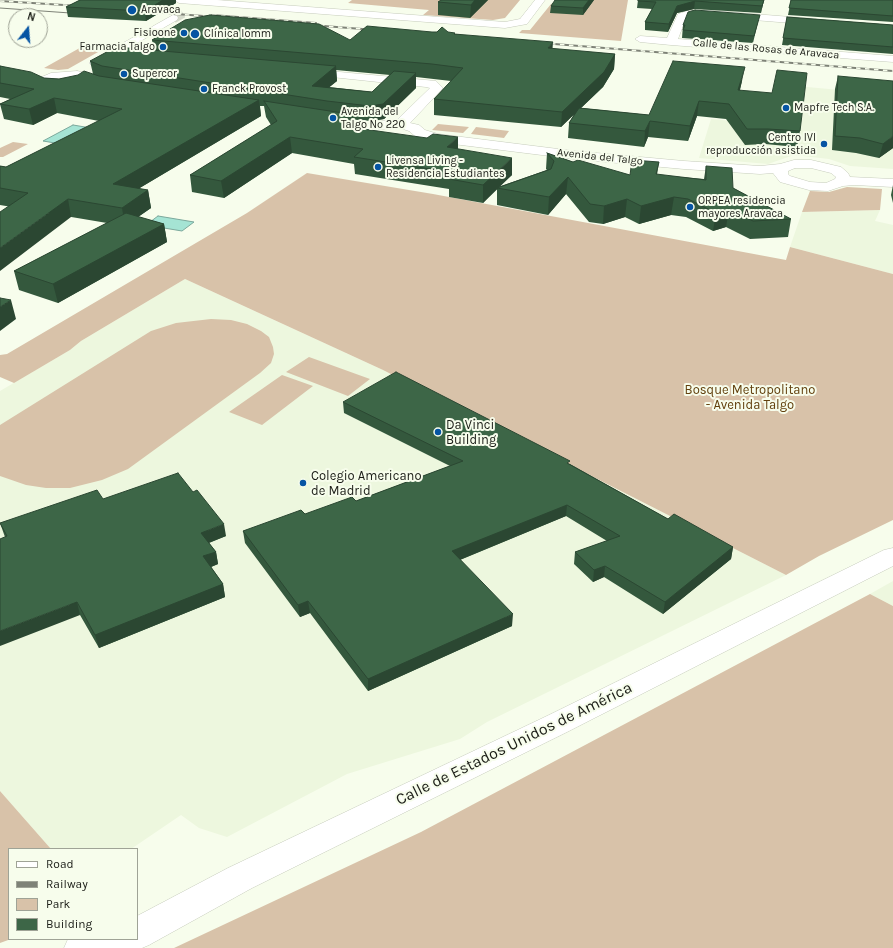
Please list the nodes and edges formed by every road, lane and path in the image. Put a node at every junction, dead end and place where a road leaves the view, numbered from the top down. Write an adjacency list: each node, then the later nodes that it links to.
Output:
1 (179, 0): 4 (street)
2 (263, 0): 5 (street)
3 (540, 0): 5 (street)
4 (202, 1): 5 (street); 6 (street)
5 (329, 6)
6 (187, 10)
7 (174, 18): 13 (street)
8 (781, 19): 9 (street); 11 (street); 12 (street)
9 (826, 22)
10 (640, 38): 11 (street, Calle de las Rosas de Aravaca)
11 (671, 42): 12 (street, Calle de las Rosas de Aravaca)
12 (775, 50): 15 (street, Calle de las Rosas de Aravaca)
13 (109, 55): 14 (street); 18 (street)
14 (132, 57)
15 (893, 59)
16 (294, 71): 20 (street)
17 (33, 74): 18 (street)
18 (78, 82): 19 (street)
19 (118, 90)
20 (401, 124): 21 (street); 22 (street, Avenida del Talgo)
21 (363, 132)
22 (420, 133): 23 (street, Avenida del Talgo); 23 (street, Avenida del Talgo)
23 (784, 174): 24 (street); 24 (street)
24 (839, 176): 25 (street); 26 (street)
25 (893, 176)
26 (893, 183)
27 (893, 556): 28 (street, Calle de Estados Unidos de América)
28 (206, 896): 29 (street, Calle de Estados Unidos de América); 30 (street, Calle de Estados Unidos de América)
29 (138, 924)
30 (138, 933)
31 (100, 940): 33 (street)
32 (126, 940): 34 (street)
33 (81, 948)
34 (112, 948)

